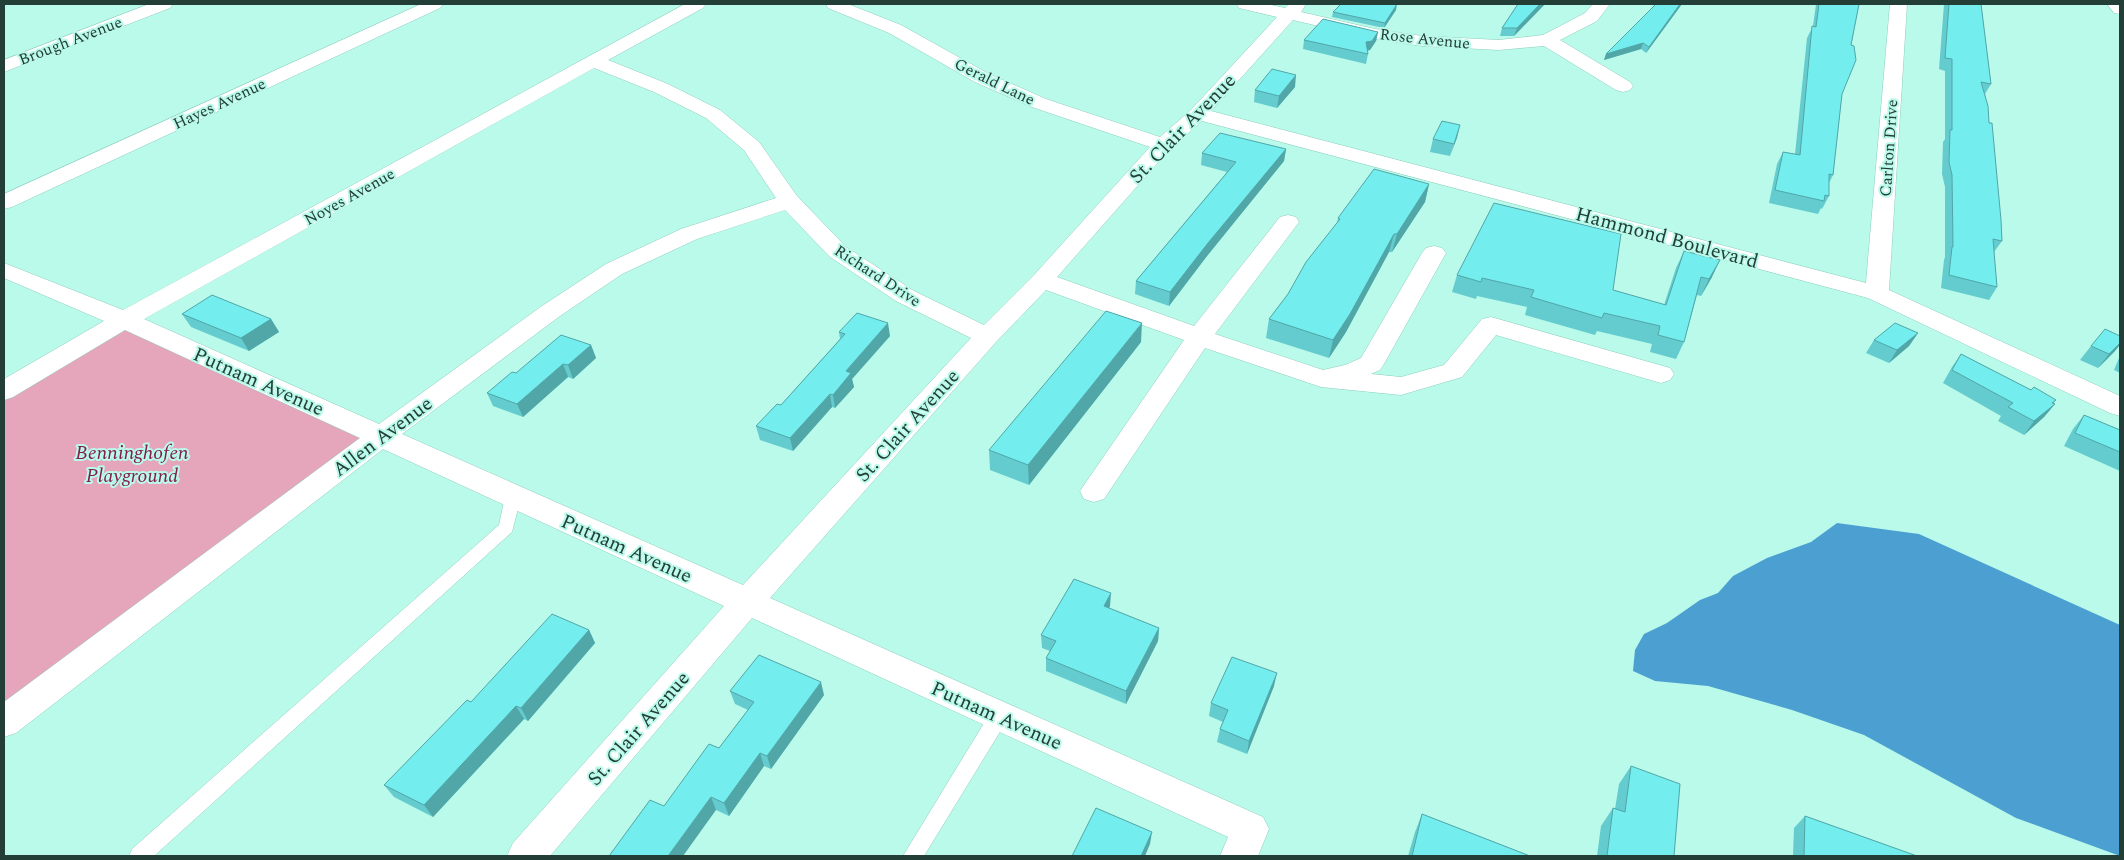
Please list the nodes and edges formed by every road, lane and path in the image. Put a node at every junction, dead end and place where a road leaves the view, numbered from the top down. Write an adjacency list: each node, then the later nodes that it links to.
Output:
1 (164, 4): 13 (street, Brough Avenue)
2 (434, 4): 18 (street, Hayes Avenue)
3 (697, 4): 12 (street, Noyes Avenue)
4 (834, 4): 16 (street, Gerald Lane)
5 (1245, 4): 9 (street, Rose Avenue)
6 (1602, 4): 11 (street)
7 (1899, 4): 23 (street, Carlton Drive)
8 (2115, 4): 10 (street)
9 (1294, 8): 11 (street, Rose Avenue); 15 (street, St. Clair Avenue)
10 (2120, 9)
11 (1547, 40): 14 (street)
12 (593, 61): 17 (street, Richard Drive); 24 (street, Noyes Avenue)
13 (4, 66)
14 (1623, 86)
15 (1198, 114): 16 (street, St. Clair Avenue); 23 (street, Hammond Boulevard)
16 (1163, 145): 22 (street, St. Clair Avenue)
17 (789, 201): 25 (street, Richard Drive); 31 (street, Allen Avenue)
18 (4, 202)
19 (1288, 222): 26 (street)
20 (1434, 253): 28 (street)
21 (7, 274): 24 (street, Putnam Avenue)
22 (1042, 280): 25 (street, St. Clair Avenue); 26 (street)
23 (1877, 293): 30 (street, Hammond Boulevard)
24 (124, 320): 29 (street, Noyes Avenue); 31 (street, Putnam Avenue)
25 (987, 336): 34 (street, St. Clair Avenue)
26 (1199, 337): 28 (street); 32 (street)
27 (1661, 374): 28 (street)
28 (1321, 378)
29 (4, 391)
30 (2120, 407)
31 (381, 436): 33 (street, Putnam Avenue); 36 (street, Allen Avenue)
32 (1094, 491)
33 (514, 497): 34 (street, Putnam Avenue); 38 (lane)
34 (747, 602): 35 (street, Putnam Avenue); 39 (street, St. Clair Avenue)
35 (999, 716): 37 (street, Putnam Avenue); 40 (lane)
36 (4, 722)
37 (1245, 842)
38 (139, 856)
39 (526, 856)
40 (912, 856)

